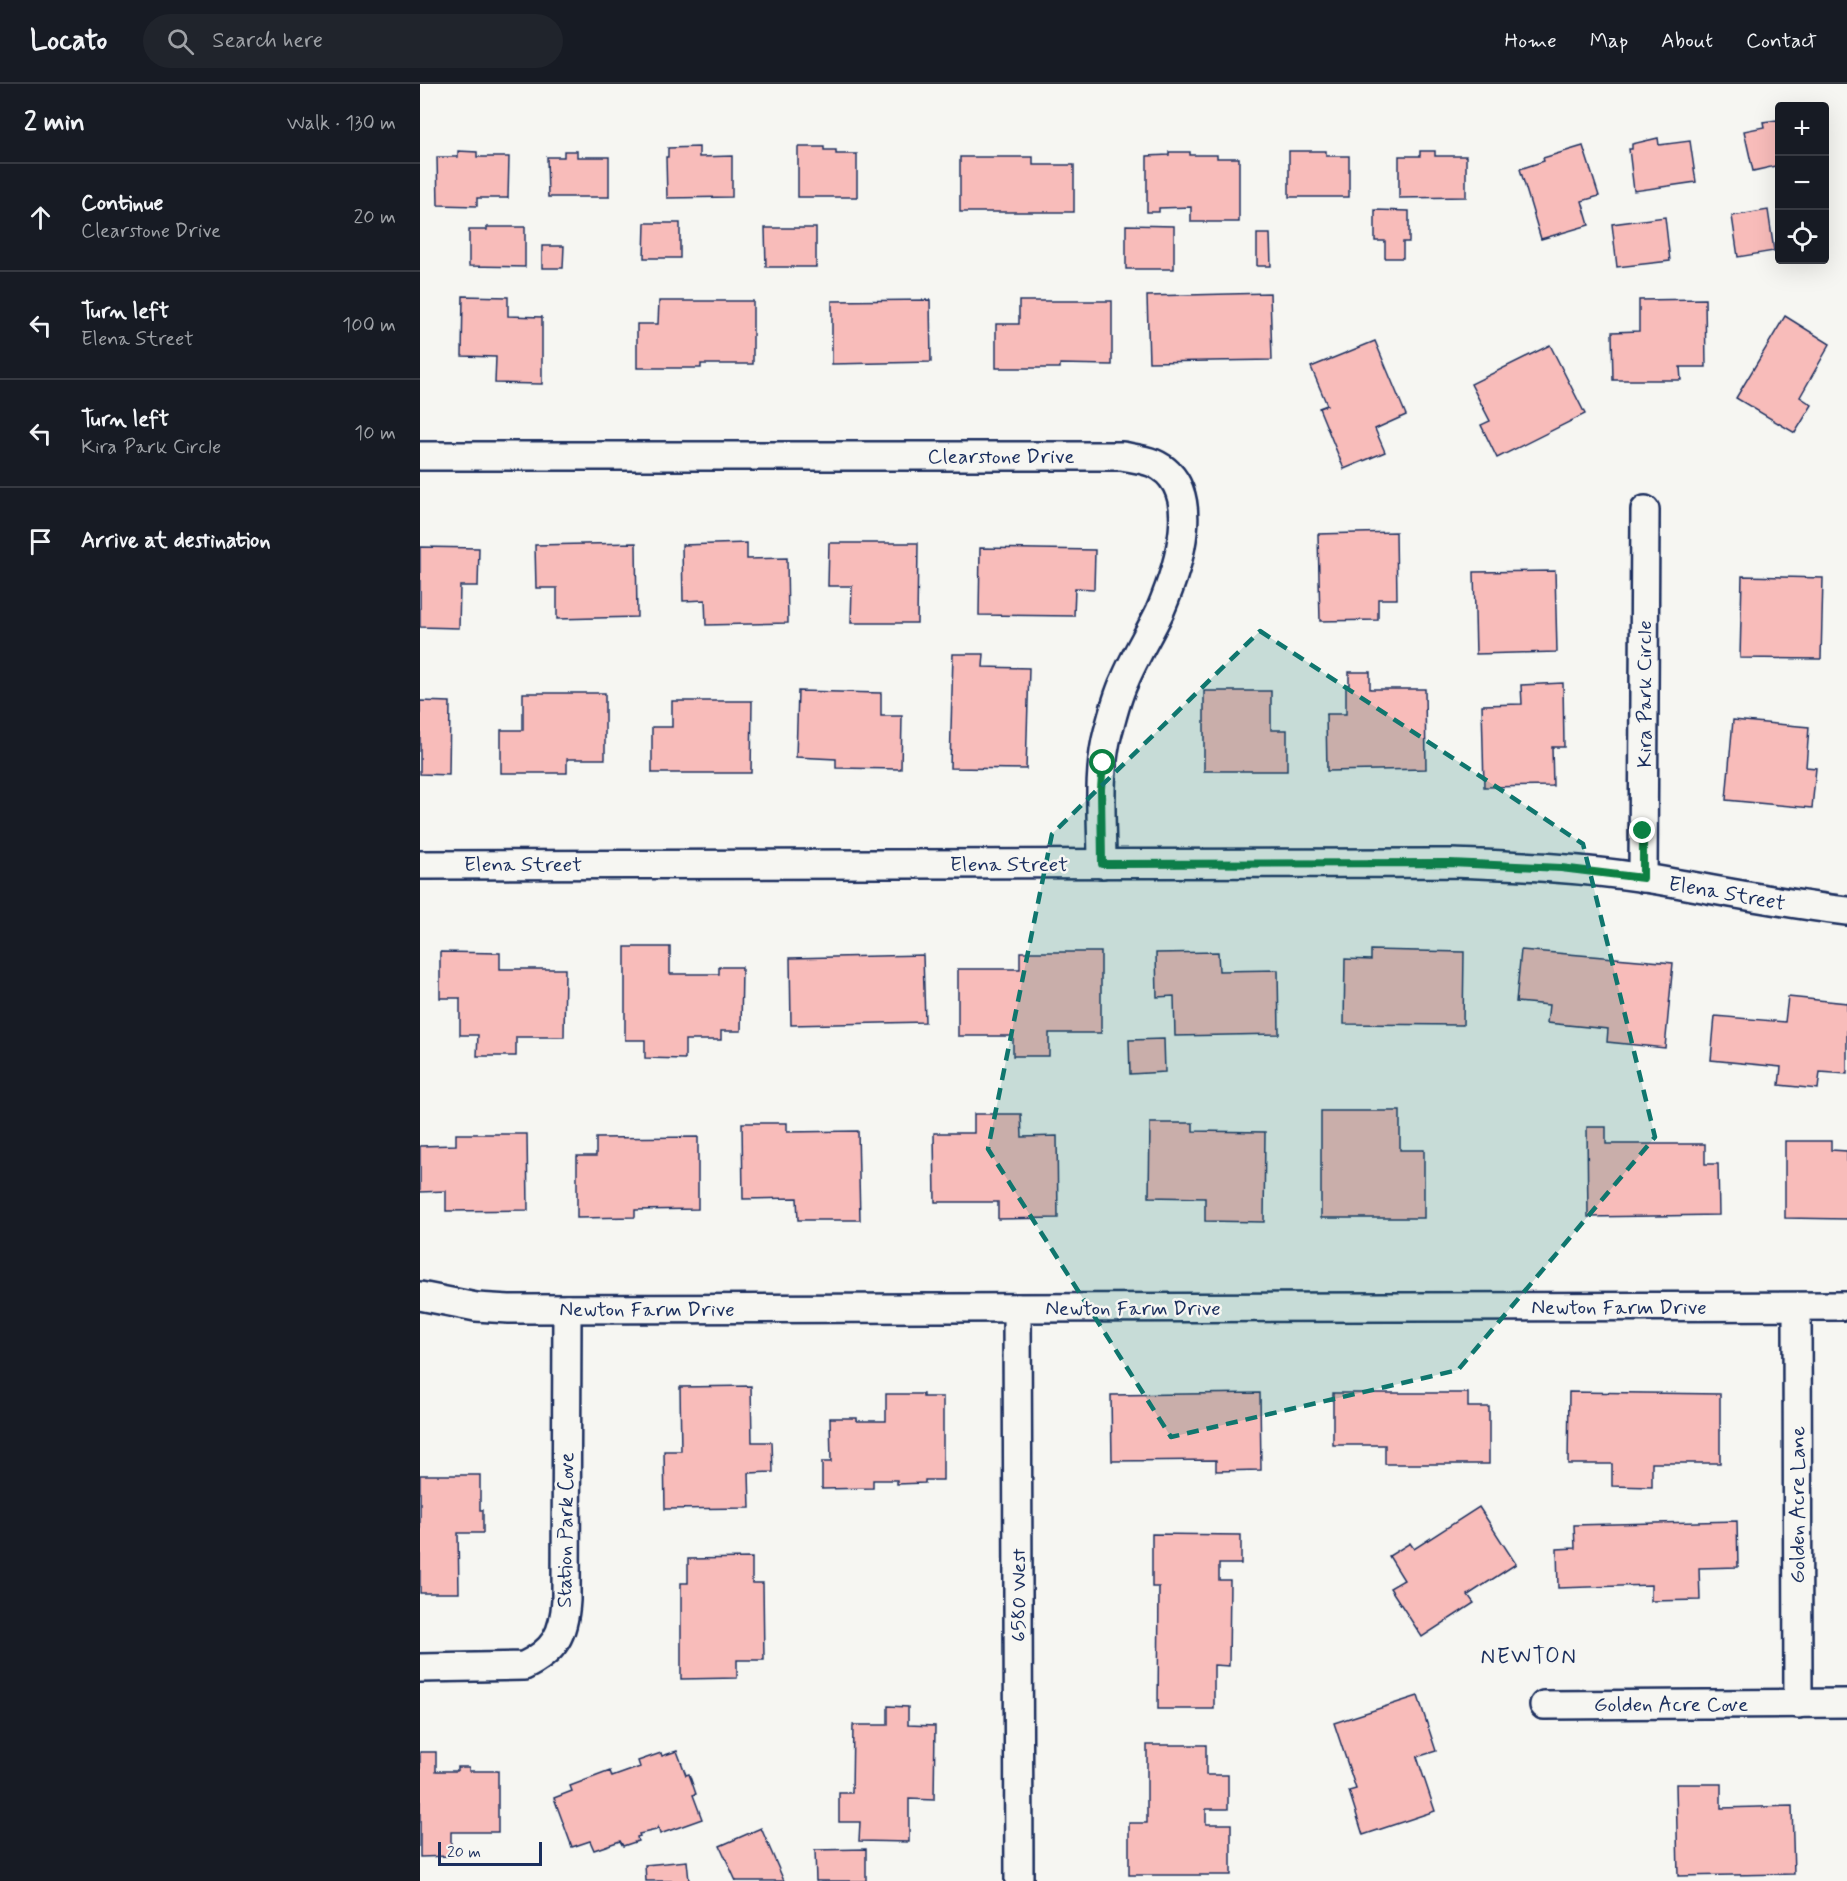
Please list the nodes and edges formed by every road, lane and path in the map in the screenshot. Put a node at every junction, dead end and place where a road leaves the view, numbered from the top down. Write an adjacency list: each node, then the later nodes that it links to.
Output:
1 (420, 456): 3 (street, Clearstone Drive)
2 (1645, 510): 5 (street, Kira Park Circle)
3 (1102, 864): 4 (street, Elena Street); 5 (street, Elena Street)
4 (420, 865)
5 (1643, 878): 6 (street, Elena Street)
6 (1847, 911)
7 (420, 1296): 11 (street, Newton Farm Drive)
8 (1797, 1306): 9 (street, Newton Farm Drive); 10 (street, Newton Farm Drive); 14 (street, Golden Acre Lane)
9 (1847, 1306)
10 (1017, 1308): 11 (street, Newton Farm Drive); 16 (street, 6580 West)
11 (567, 1309): 12 (street, Station Park Cove)
12 (420, 1668)
13 (1847, 1703): 14 (street, Golden Acre Cove)
14 (1798, 1704): 15 (street, Golden Acre Cove)
15 (1544, 1705)
16 (1019, 1881)

